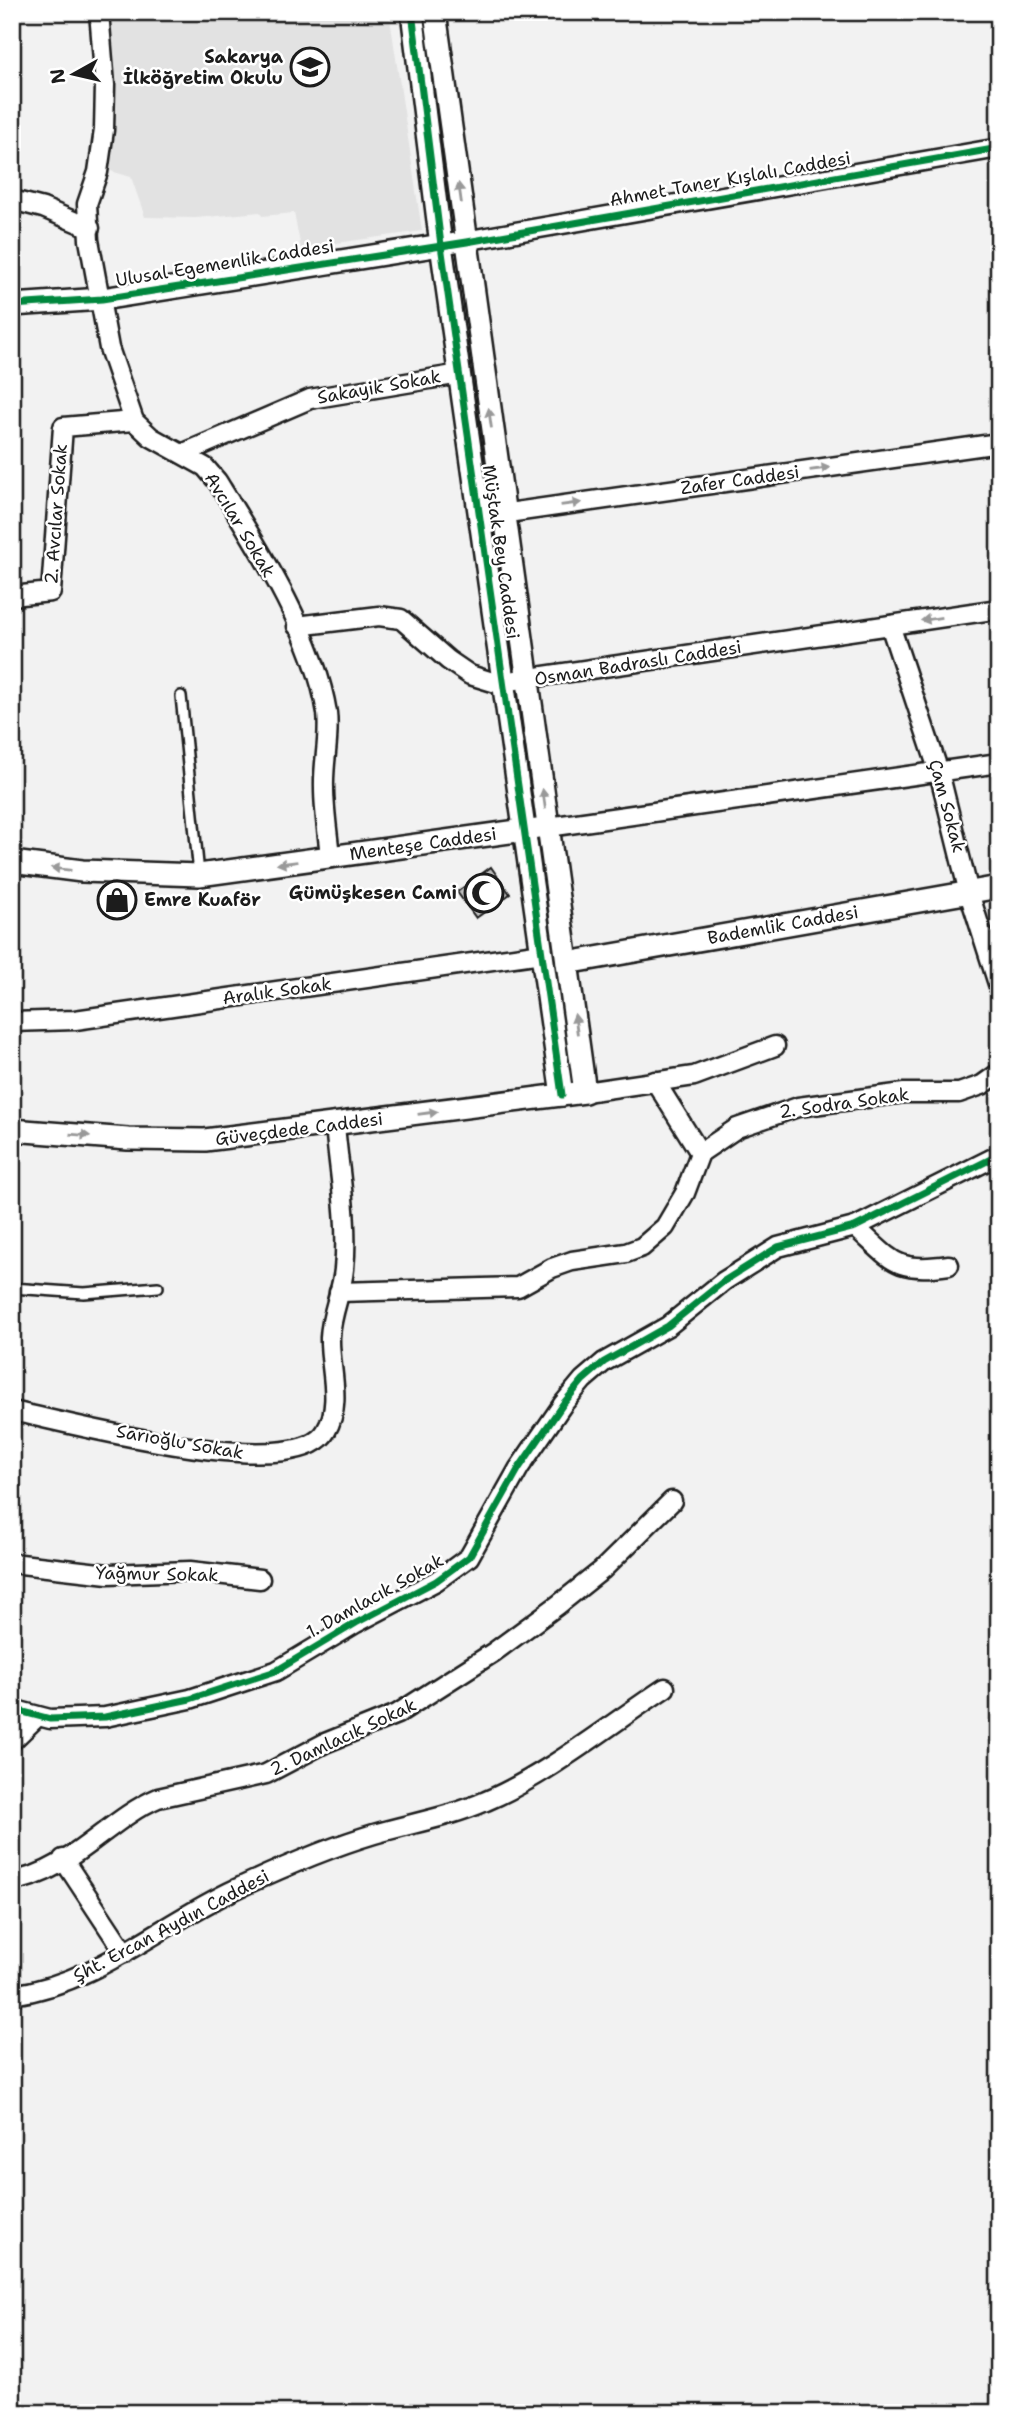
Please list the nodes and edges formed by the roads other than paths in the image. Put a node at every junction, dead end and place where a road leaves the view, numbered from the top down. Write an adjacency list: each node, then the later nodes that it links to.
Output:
1 (99, 12): 6 (street)
2 (412, 12): 8 (street, Müştak Bey Caddesi)
3 (435, 12): 7 (street, Müştak Bey Caddesi, one-way to 3)
4 (999, 148): 7 (street, Ahmet Taner Kışlalı Caddesi)
5 (12, 200): 6 (street)
6 (90, 228): 9 (street)
7 (467, 242): 8 (street, Ahmet Taner Kışlalı Caddesi); 15 (street, Müştak Bey Caddesi, one-way to 7)
8 (441, 245): 9 (street, Ulusal Egemenlik Caddesi); 11 (street, Müştak Bey Caddesi)
9 (102, 299): 10 (street, Ulusal Egemenlik Caddesi); 12 (street)
10 (12, 305)
11 (460, 374): 14 (street, Sakayik Sokak); 16 (street, Müştak Bey Caddesi)
12 (134, 421): 14 (street, Avcılar Sokak); 17 (street, 2. Avcılar Sokak)
13 (999, 443): 15 (street, Zafer Caddesi, one-way to 13)
14 (184, 453): 20 (street, Avcılar Sokak)
15 (503, 514): 16 (street, Zafer Caddesi); 21 (street, Müştak Bey Caddesi)
16 (480, 517): 22 (street, Müştak Bey Caddesi)
17 (12, 596)
18 (999, 609): 19 (street, Osman Badraslı Caddesi, one-way to 19)
19 (890, 625): 21 (street, Osman Badraslı Caddesi); 25 (street, Çam Sokak)
20 (297, 626): 22 (street, Osman Badraslı Caddesi); 28 (street, Avcılar Sokak)
21 (527, 680): 22 (street, Osman Badraslı Caddesi); 26 (street, Müştak Bey Caddesi, one-way to 21)
22 (504, 683): 27 (street, Müştak Bey Caddesi)
23 (181, 696): 30 (lane)
24 (999, 763): 25 (street, Menteşe Caddesi)
25 (939, 772): 26 (street, Menteşe Caddesi); 32 (street, Çam Sokak)
26 (548, 827): 27 (street, Menteşe Caddesi); 34 (street, Müştak Bey Caddesi)
27 (524, 830): 28 (street, Menteşe Caddesi); 33 (street, Müştak Bey Caddesi)
28 (330, 857): 30 (street, Menteşe Caddesi, one-way to 30)
29 (12, 862): 30 (street, Menteşe Caddesi, one-way to 29)
30 (199, 876)
31 (999, 887): 32 (street, Bademlik Caddesi)
32 (969, 893): 34 (street, Bademlik Caddesi); 35 (street, Çam Sokak)
33 (542, 953): 36 (street, Aralık Sokak); 41 (street, Müştak Bey Caddesi)
34 (567, 963): 40 (street, Müştak Bey Caddesi, one-way to 34)
35 (999, 988)
36 (12, 1022)
37 (775, 1046): 39 (street)
38 (999, 1073): 44 (street, 2. Sodra Sokak)
39 (654, 1081): 40 (street); 44 (street)
40 (585, 1092): 41 (street, Güveçdede Caddesi)
41 (562, 1095): 42 (street, Güveçdede Caddesi, one-way to 41)
42 (335, 1125): 43 (street, Güveçdede Caddesi, one-way to 42); 50 (street, Sarıoğlu Sokak)
43 (12, 1130)
44 (700, 1153): 50 (street)
45 (999, 1155): 46 (street, 1. Damlacık Sokak)
46 (855, 1227): 47 (street); 57 (street, 1. Damlacık Sokak)
47 (948, 1265)
48 (158, 1287): 49 (lane)
49 (12, 1288)
50 (339, 1292): 51 (street, Sarıoğlu Sokak)
51 (12, 1411)
52 (671, 1501): 59 (street, 2. Damlacık Sokak)
53 (12, 1563): 54 (street, Yağmur Sokak)
54 (260, 1579)
55 (665, 1688): 61 (street, Şht. Ercan Aydın Caddesi)
56 (12, 1709): 57 (street, 1. Damlacık Sokak)
57 (36, 1718): 58 (street)
58 (12, 1741)
59 (63, 1859): 60 (street, 2. Damlacık Sokak); 61 (street)
60 (12, 1881)
61 (125, 1953): 62 (street, Şht. Ercan Aydın Caddesi)
62 (12, 1995)

